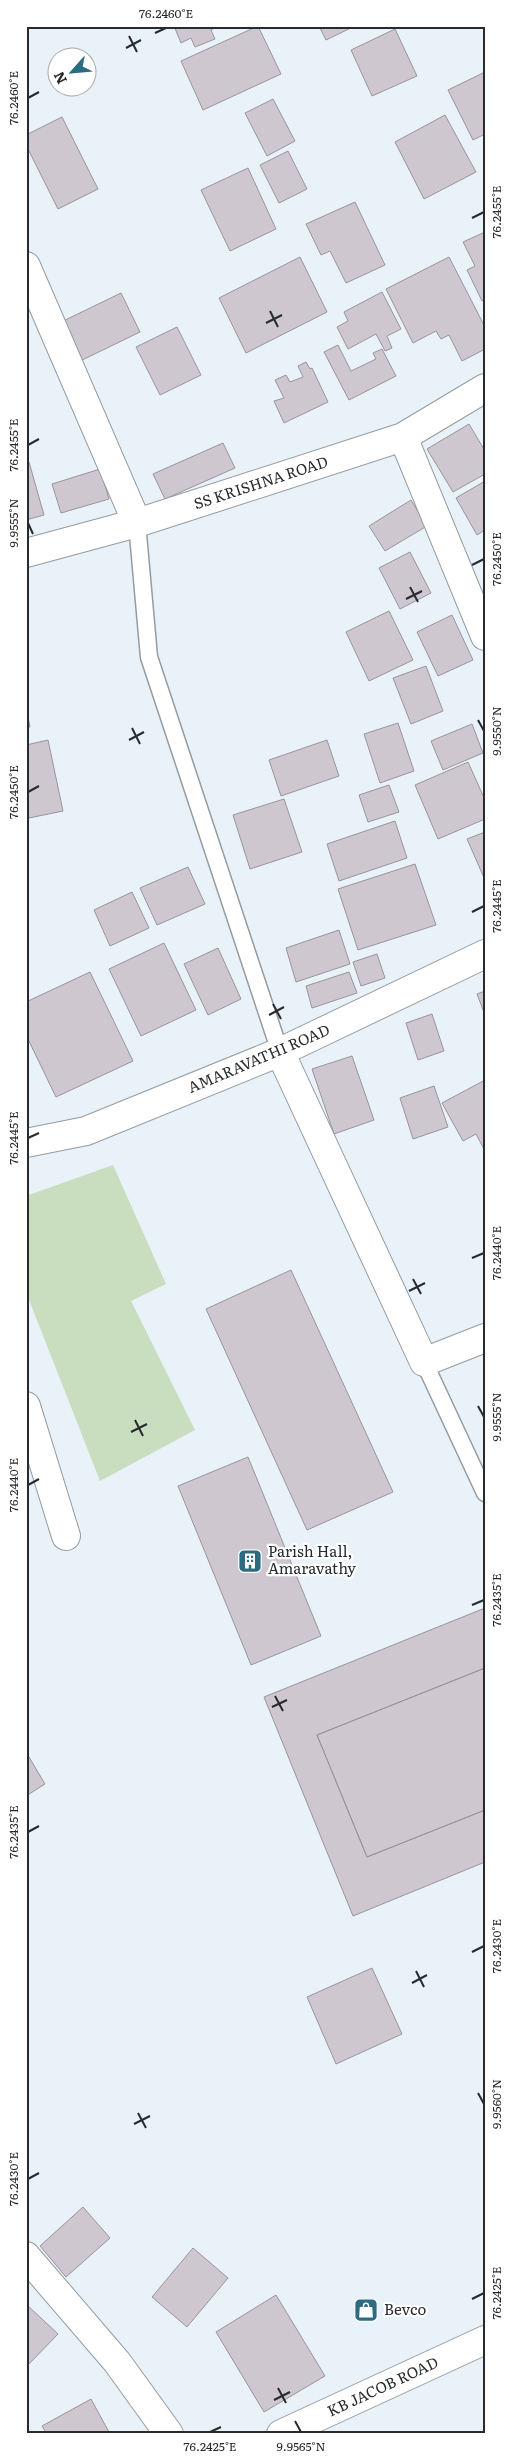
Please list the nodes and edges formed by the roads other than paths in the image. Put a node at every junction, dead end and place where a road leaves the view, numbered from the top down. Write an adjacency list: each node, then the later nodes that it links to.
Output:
1 (26, 266): 4 (street)
2 (485, 388): 3 (street, SS KRISHNA ROAD)
3 (402, 438): 4 (street, SS KRISHNA ROAD); 6 (street)
4 (137, 523): 5 (street, SS KRISHNA ROAD); 8 (lane)
5 (26, 553)
6 (485, 636)
7 (485, 954): 8 (street, AMARAVATHI ROAD)
8 (280, 1052): 9 (street, AMARAVATHI ROAD); 11 (street)
9 (26, 1143)
10 (485, 1338): 11 (street)
11 (424, 1362): 13 (lane)
12 (26, 1406): 14 (street)
13 (485, 1493)
14 (66, 1536)
15 (26, 2256): 17 (street)
16 (485, 2340): 18 (street, KB JACOB ROAD)
17 (169, 2434)
18 (281, 2434)

